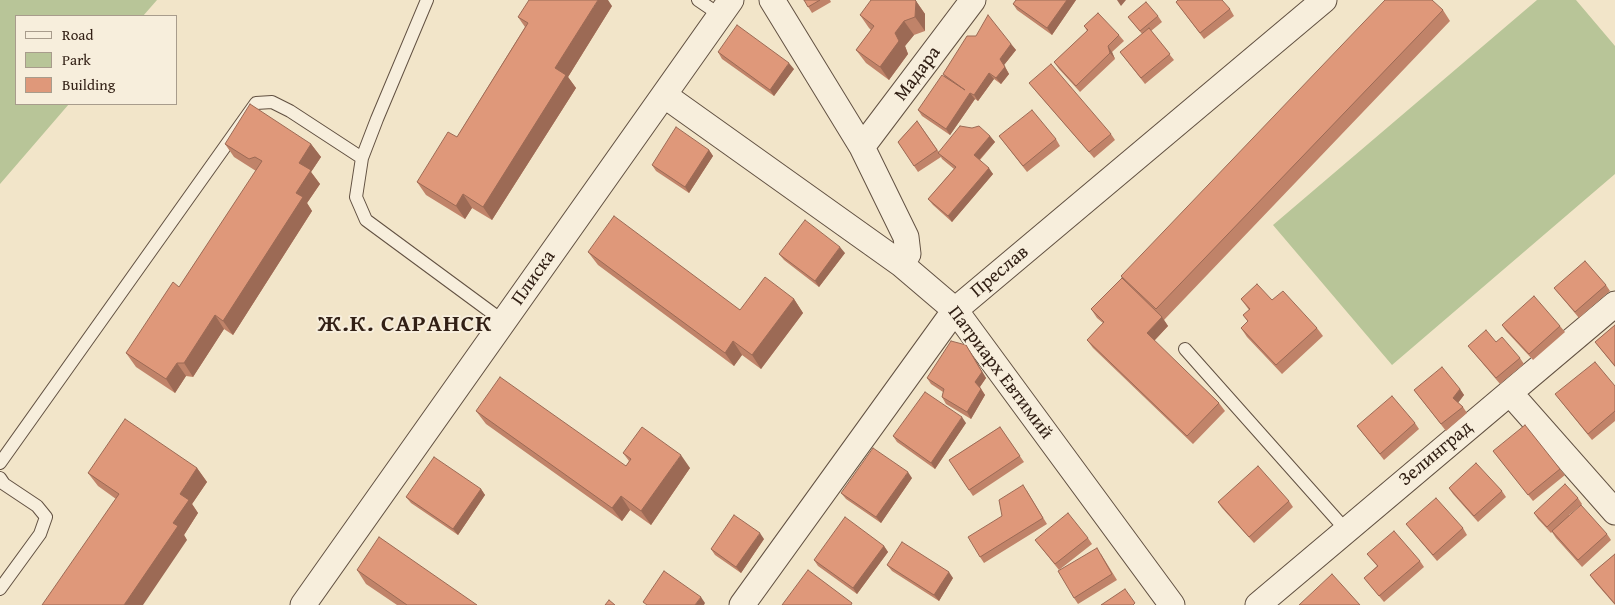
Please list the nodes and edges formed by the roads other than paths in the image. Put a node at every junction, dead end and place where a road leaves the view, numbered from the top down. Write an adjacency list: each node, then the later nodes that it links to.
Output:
1 (427, 0): 9 (lane)
2 (698, 0): 6 (lane)
3 (772, 0): 8 (street)
4 (973, 0): 8 (street, Мадара)
5 (1324, 0): 12 (street, Преслав)
6 (725, 8): 7 (street, Плиска)
7 (664, 95): 10 (street, Патриарх Евтимий); 13 (street, Плиска)
8 (862, 147): 10 (street)
9 (362, 158): 13 (lane); 16 (lane)
10 (901, 264): 12 (street, Патриарх Евтимий)
11 (1615, 304): 15 (street, Зелинград)
12 (955, 310): 22 (street, Преслав); 23 (street, Патриарх Евтимий)
13 (503, 322): 21 (street, Плиска)
14 (1185, 349): 19 (lane)
15 (1510, 392): 18 (street); 19 (street, Зелинград)
16 (0, 464)
17 (0, 478): 20 (lane)
18 (1612, 501)
19 (1346, 530): 24 (street, Зелинград)
20 (0, 589)
21 (303, 605)
22 (742, 605)
23 (1172, 605)
24 (1258, 605)

